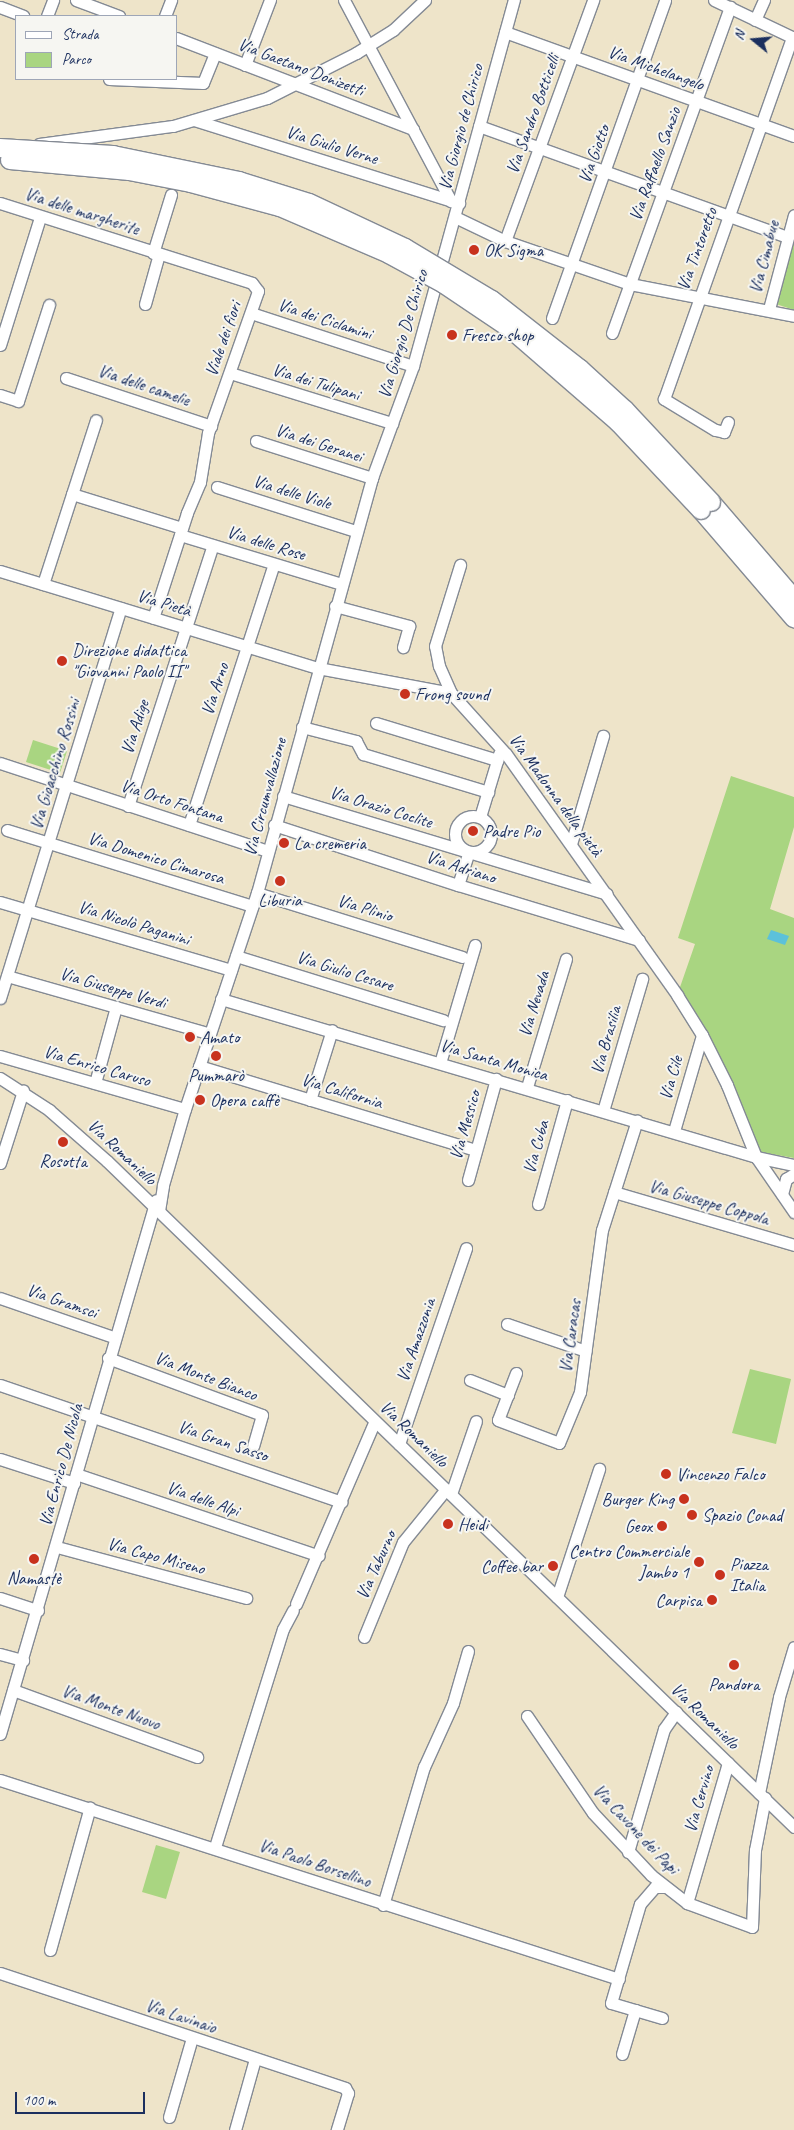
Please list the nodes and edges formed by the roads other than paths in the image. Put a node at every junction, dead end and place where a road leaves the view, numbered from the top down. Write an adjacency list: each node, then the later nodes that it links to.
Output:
1 (53, 0): 15 (street)
2 (76, 0): 16 (street)
3 (171, 0): 17 (street)
4 (270, 0): 25 (street)
5 (344, 0): 22 (street)
6 (425, 0): 22 (street)
7 (514, 0): 19 (street, Via Giorgio de Chirico)
8 (594, 0): 24 (street, Via Sandro Botticelli)
9 (665, 0): 27 (street, Via Giotto)
10 (714, 0): 13 (street)
11 (764, 0): 18 (street)
12 (0, 7): 14 (street)
13 (730, 7): 18 (street); 29 (street, Via Raffaello Sanzio)
14 (20, 15)
15 (47, 15)
16 (117, 15)
17 (165, 15)
18 (755, 20): 20 (street)
19 (505, 32): 24 (street, Via Michelangelo); 32 (street, Via Giorgio de Chirico)
20 (793, 37): 31 (street, Via Tintoretto)
21 (178, 39): 23 (street, Via Gaetano Donizetti)
22 (369, 45): 28 (street); 33 (street)
23 (215, 53): 25 (street, Via Gaetano Donizetti); 26 (street)
24 (572, 57): 27 (street, Via Michelangelo); 36 (street, Via Sandro Botticelli)
25 (246, 65): 28 (street, Via Gaetano Donizetti)
26 (132, 80)
27 (638, 80): 29 (street, Via Michelangelo); 38 (street, Via Giotto)
28 (298, 85): 30 (street); 33 (street, Via Gaetano Donizetti)
29 (696, 101): 31 (street, Via Michelangelo); 39 (street, Via Raffaello Sanzio)
30 (194, 120): 35 (street); 41 (street, Via Giulio Verne)
31 (761, 124): 34 (street, Via Michelangelo); 44 (street, Via Tintoretto)
32 (479, 126): 36 (street); 41 (street, Via Giorgio de Chirico)
33 (413, 129): 41 (street)
34 (794, 136)
35 (0, 147): 75 (highway, bridge)
36 (539, 148): 38 (street); 48 (street, Via Sandro Botticelli)
37 (0, 160): 75 (highway, bridge)
38 (606, 172): 39 (street); 51 (street, Via Giotto)
39 (663, 192): 44 (street); 52 (street, Via Raffaello Sanzio)
40 (170, 195): 49 (street, Via delle margherite)
41 (455, 202): 46 (street, Via Giorgio de Chirico)
42 (0, 203): 45 (street, Via delle margherite)
43 (794, 215): 47 (street, Via Cimabue)
44 (728, 216): 47 (street); 54 (street, Via Tintoretto)
45 (40, 217): 49 (street, Via delle margherite); 62 (street)
46 (455, 217): 48 (street); 50 (street, Via Giorgio de Chirico)
47 (788, 237): 57 (street, Via Cimabue)
48 (505, 240): 51 (street)
49 (156, 254): 53 (street, Via delle margherite); 55 (street, Via delle margherite)
50 (443, 263): 63 (street, Via Giorgio De Chirico)
51 (570, 265): 52 (street); 60 (street, Via Giotto)
52 (630, 284): 54 (street); 61 (street, Via Raffaello Sanzio)
53 (258, 291): 64 (street, Viale dei fiori)
54 (699, 296): 57 (street); 69 (street, Via Tintoretto)
55 (144, 304)
56 (49, 305): 66 (street)
57 (769, 309): 59 (street)
58 (254, 314): 63 (street, Via dei Ciclamini)
59 (794, 316)
60 (552, 318)
61 (612, 333)
62 (0, 345)
63 (413, 366): 68 (street, Via Giorgio De Chirico)
64 (230, 373): 68 (street, Via dei Tulipani); 70 (street, Viale dei fiori)
65 (66, 378): 70 (street, Via delle camelie)
66 (0, 395)
67 (96, 420): 74 (street)
68 (394, 420): 72 (street, Via Circumvallazione)
69 (728, 422)
70 (211, 426): 76 (street, Viale dei fiori)
71 (256, 441): 72 (street, Via dei Geranei)
72 (372, 478): 77 (street, Via Circumvallazione)
73 (217, 487): 77 (street, Via delle Viole)
74 (72, 494): 76 (street, Via delle Rose); 82 (street)
75 (706, 506): 84 (highway); 88 (highway)
76 (181, 531): 78 (street, Via delle Rose); 87 (street)
77 (356, 531): 83 (street, Via Circumvallazione)
78 (213, 545): 79 (street, Via delle Rose); 89 (street, Via Adige)
79 (274, 564): 83 (street, Via delle Rose); 90 (street, Via Arno)
80 (460, 565): 93 (street)
81 (0, 571): 82 (street, Via Pietà)
82 (42, 584): 86 (street, Via Pietà)
83 (341, 584): 85 (street, Via Circumvallazione)
84 (794, 599)
85 (335, 606): 91 (street); 92 (street, Via Circumvallazione)
86 (121, 608): 87 (street, Via Pietà); 100 (street, Via Gioacchino Rossini)
87 (153, 618): 89 (street, Via Pietà)
88 (794, 618)
89 (185, 628): 90 (street, Via Pietà); 103 (street, Via Adige)
90 (247, 647): 92 (street, Via Pietà); 106 (street, Via Arno)
91 (403, 647)
92 (318, 668): 93 (street); 95 (street, Via Circumvallazione)
93 (451, 693): 97 (street, Via Madonna della pietà)
94 (376, 723): 98 (street)
95 (302, 727): 101 (street); 102 (street, Via Circumvallazione)
96 (603, 736): 109 (street)
97 (501, 748): 98 (street); 109 (street, Via Madonna della pietà)
98 (498, 760): 101 (street)
99 (0, 763): 100 (street, Via Orto Fontana)
100 (66, 784): 103 (street, Via Orto Fontana); 108 (street, Via Gioacchino Rossini)
101 (488, 792): 104 (street)
102 (283, 796): 105 (street, Via Circumvallazione); 111 (street, Via Orazio Coclite)
103 (128, 806): 106 (street, Via Orto Fontana)
104 (480, 817): 111 (street); 111 (street)
105 (274, 824): 110 (street, Via Circumvallazione); 112 (street, Via Adriano)
106 (190, 825): 110 (street, Via Orto Fontana)
107 (7, 830): 108 (street, Via Gioacchino Rossini)
108 (48, 844): 116 (street, Via Domenico Cimarosa); 117 (street, Via Gioacchino Rossini)
109 (571, 844): 114 (street, Via Madonna della pietà)
110 (268, 851): 113 (street, Via Circumvallazione)
111 (468, 852): 112 (street); 114 (street, Via Orazio Coclite)
112 (458, 885): 118 (street, Via Adriano)
113 (257, 894): 116 (street, Via Circumvallazione); 121 (street, Via Plinio)
114 (607, 894): 118 (street, Via Madonna della pietà)
115 (0, 902): 117 (street, Via Nicolò Paganini)
116 (253, 906): 120 (street, Via Circumvallazione)
117 (28, 910): 123 (street, Via Nicolò Paganini); 124 (street, Via Gioacchino Rossini)
118 (639, 940): 132 (street, Via Madonna della pietà)
119 (475, 945): 134 (street)
120 (236, 956): 123 (street, Via Circumvallazione); 129 (street, Via Giulio Cesare)
121 (462, 957)
122 (566, 959): 139 (street, Via Nevada)
123 (231, 970): 127 (street, Via Circumvallazione)
124 (7, 976): 126 (street, Via Gioacchino Rossini); 128 (street, Via Giuseppe Verdi)
125 (642, 979): 144 (street, Via Brasilia)
126 (0, 998)
127 (221, 999): 130 (street, Via Santa Monica); 131 (street, Via Circumvallazione)
128 (116, 1007): 131 (street, Via Giuseppe Verdi); 138 (street)
129 (443, 1020)
130 (332, 1030): 134 (street, Via Santa Monica); 141 (street)
131 (210, 1034): 135 (street, Via Circumvallazione)
132 (702, 1035): 146 (street, Via Cile); 148 (street, Via Madonna della pietà)
133 (0, 1056): 138 (street, Via Enrico Caruso)
134 (440, 1063): 137 (street, Via Santa Monica)
135 (199, 1066): 141 (street, Via California); 143 (street, Via Circumvallazione)
136 (0, 1078): 140 (street, Via Romaniello)
137 (496, 1079): 139 (street, Via Santa Monica); 147 (street, Via Messico)
138 (95, 1083): 143 (street, Via Enrico Caruso)
139 (527, 1087): 142 (street, Via Santa Monica)
140 (23, 1092): 149 (street); 156 (street, Via Romaniello)
141 (310, 1100): 147 (street, Via California)
142 (567, 1100): 144 (street, Via Santa Monica); 157 (street, Via Cuba)
143 (185, 1109): 153 (street, Via Circumvallazione)
144 (603, 1111): 145 (street, Via Santa Monica)
145 (637, 1120): 146 (street, Via Santa Monica); 154 (street, Via Caracas)
146 (674, 1131): 148 (street, Via Santa Monica)
147 (476, 1150): 152 (street, Via Messico)
148 (756, 1157): 150 (street, Via Santa Monica); 155 (street, Via Madonna della pietà)
149 (0, 1163)
150 (794, 1165)
151 (794, 1174): 155 (street)
152 (468, 1180)
153 (160, 1188): 156 (street); 158 (street, Via Circumvallazione)
154 (614, 1192): 160 (street, Via Giuseppe Coppola); 165 (street, Via Caracas)
155 (782, 1194): 159 (street, Via Madonna della pietà)
156 (145, 1198): 158 (street, Via Romaniello)
157 (538, 1204)
158 (157, 1209): 164 (street, Via Enrico De Nicola); 172 (street, Via Romaniello)
159 (794, 1212)
160 (794, 1245)
161 (466, 1248): 174 (street, Via Amazzonia)
162 (0, 1298): 164 (street, Via Gramsci)
163 (507, 1324): 165 (street)
164 (113, 1337): 166 (street, Via Enrico De Nicola)
165 (586, 1351): 170 (street, Via Caracas)
166 (108, 1358): 171 (street, Via Enrico De Nicola); 175 (street, Via Monte Bianco)
167 (516, 1373): 170 (street, Via Caracas)
168 (470, 1380): 170 (street)
169 (0, 1385): 171 (street, Via Gran Sasso)
170 (508, 1395)
171 (93, 1414): 178 (street, Via Enrico De Nicola); 180 (street, Via Gran Sasso)
172 (375, 1421): 174 (street, Via Romaniello); 180 (street)
173 (476, 1421): 179 (street)
174 (399, 1444): 179 (street, Via Romaniello)
175 (253, 1446)
176 (0, 1459): 178 (street, Via delle Alpi)
177 (598, 1469): 183 (street)
178 (75, 1478): 181 (street, Via Enrico De Nicola); 182 (street, Via delle Alpi)
179 (448, 1492): 183 (street, Via Romaniello); 187 (street, Via Taburno)
180 (341, 1502): 182 (street)
181 (57, 1547): 185 (street, Via Capo Miseno); 186 (street, Via Enrico De Nicola)
182 (319, 1556): 203 (street)
183 (557, 1597): 193 (street, Via Romaniello)
184 (0, 1598): 186 (street)
185 (246, 1598)
186 (38, 1610): 191 (street, Via Enrico De Nicola)
187 (364, 1637)
188 (794, 1647): 200 (street)
189 (468, 1651): 207 (street)
190 (0, 1654): 191 (street)
191 (23, 1660): 192 (street, Via Enrico De Nicola)
192 (14, 1690): 194 (street, Via Enrico De Nicola); 197 (street, Via Monte Nuovo)
193 (676, 1712): 198 (street, Via Romaniello); 204 (street)
194 (3, 1714): 196 (street, Via Enrico De Nicola)
195 (528, 1716): 204 (street, Via Cavone dei Papi)
196 (0, 1734)
197 (197, 1757)
198 (728, 1763): 200 (street, Via Romaniello); 206 (street, Via Cervino)
199 (0, 1780): 201 (street, Via Paolo Borsellino)
200 (762, 1796): 202 (street, Via Romaniello); 206 (street, Via Cavone dei Papi)
201 (90, 1807): 203 (street, Via Paolo Borsellino); 208 (street)
202 (794, 1827)
203 (215, 1847): 207 (street, Via Paolo Borsellino)
204 (628, 1852): 205 (street, Via Cavone dei Papi)
205 (665, 1887): 206 (street, Via Cavone dei Papi); 210 (street)
206 (688, 1904)
207 (383, 1905): 210 (street, Via Paolo Borsellino)
208 (50, 1950)
209 (0, 1973): 213 (street, Via Lavinaio)
210 (619, 1979): 211 (street)
211 (635, 2010): 212 (street); 214 (street)
212 (662, 2018)
213 (192, 2038): 215 (street, Via Lavinaio); 216 (street)
214 (622, 2054)
215 (255, 2059): 217 (street); 218 (street, Via Lavinaio)
216 (169, 2117)
217 (235, 2130)
218 (337, 2130)

